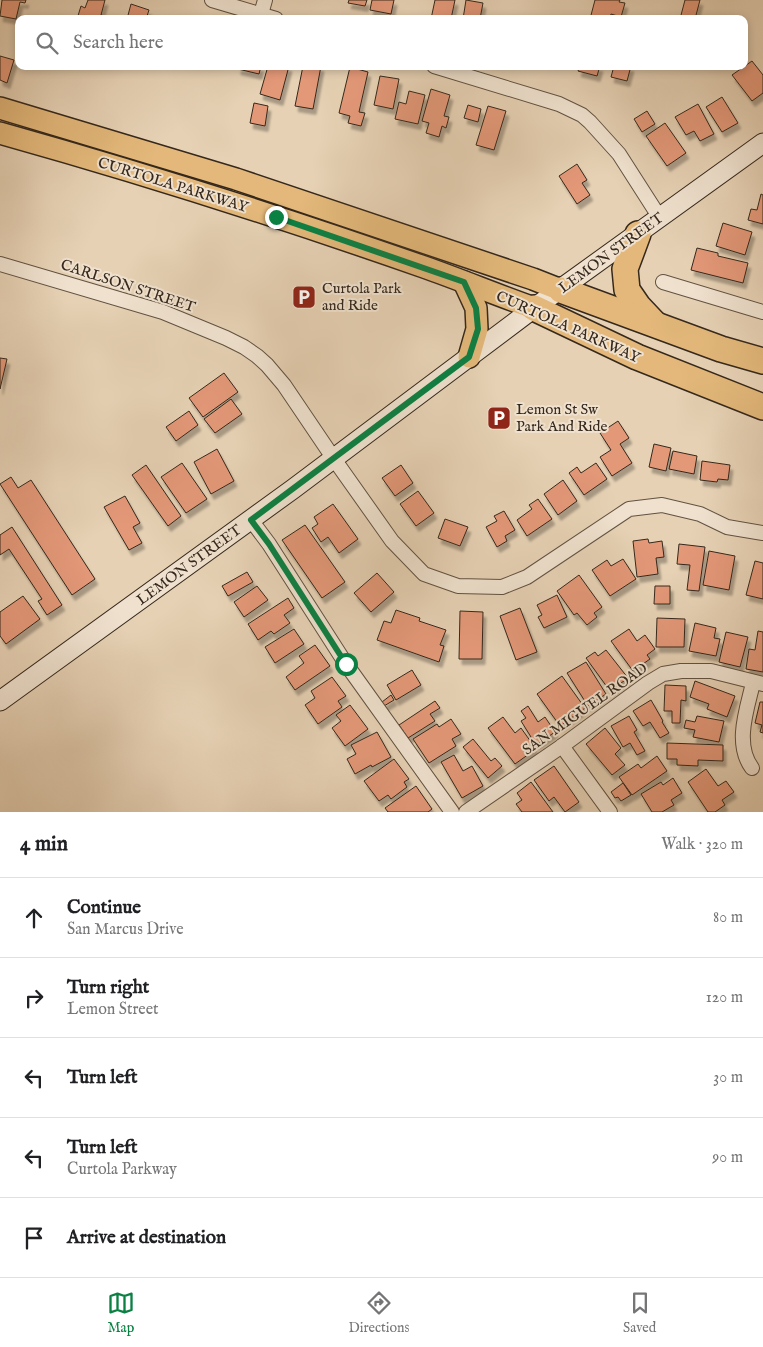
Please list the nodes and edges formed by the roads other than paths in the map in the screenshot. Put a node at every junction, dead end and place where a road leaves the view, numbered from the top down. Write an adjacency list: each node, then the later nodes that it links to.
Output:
1 (212, 0): 3 (street)
2 (265, 0): 3 (street)
3 (261, 14): 4 (street)
4 (264, 15)
5 (447, 70): 9 (street)
6 (0, 108): 14 (main road, CURTOLA PARKWAY)
7 (0, 133): 12 (main road, CURTOLA PARKWAY)
8 (763, 143): 9 (street, LEMON STREET)
9 (660, 218): 10 (street, LEMON STREET)
10 (638, 234): 14 (street, LEMON STREET); 17 (highway)
11 (0, 264): 21 (street, CARLSON STREET)
12 (464, 282): 15 (main road, CURTOLA PARKWAY); 18 (main road)
13 (663, 282): 16 (street)
14 (561, 290): 15 (street, LEMON STREET); 17 (highway, CURTOLA PARKWAY)
15 (534, 308): 18 (street, LEMON STREET); 20 (highway, CURTOLA PARKWAY)
16 (763, 312)
17 (656, 325): 19 (highway, CURTOLA PARKWAY)
18 (469, 357): 21 (street, LEMON STREET)
19 (763, 361)
20 (763, 408)
21 (334, 459): 22 (street, LEMON STREET); 23 (street, CARLSON STREET)
22 (251, 520): 25 (street, LEMON STREET); 28 (street)
23 (763, 533)
24 (758, 684): 26 (street, SAN MIGUEL ROAD); 27 (street)
25 (0, 701)
26 (562, 746): 29 (street, SAN MIGUEL ROAD); 30 (street)
27 (752, 768)
28 (452, 812)
29 (466, 812)
30 (610, 812)

